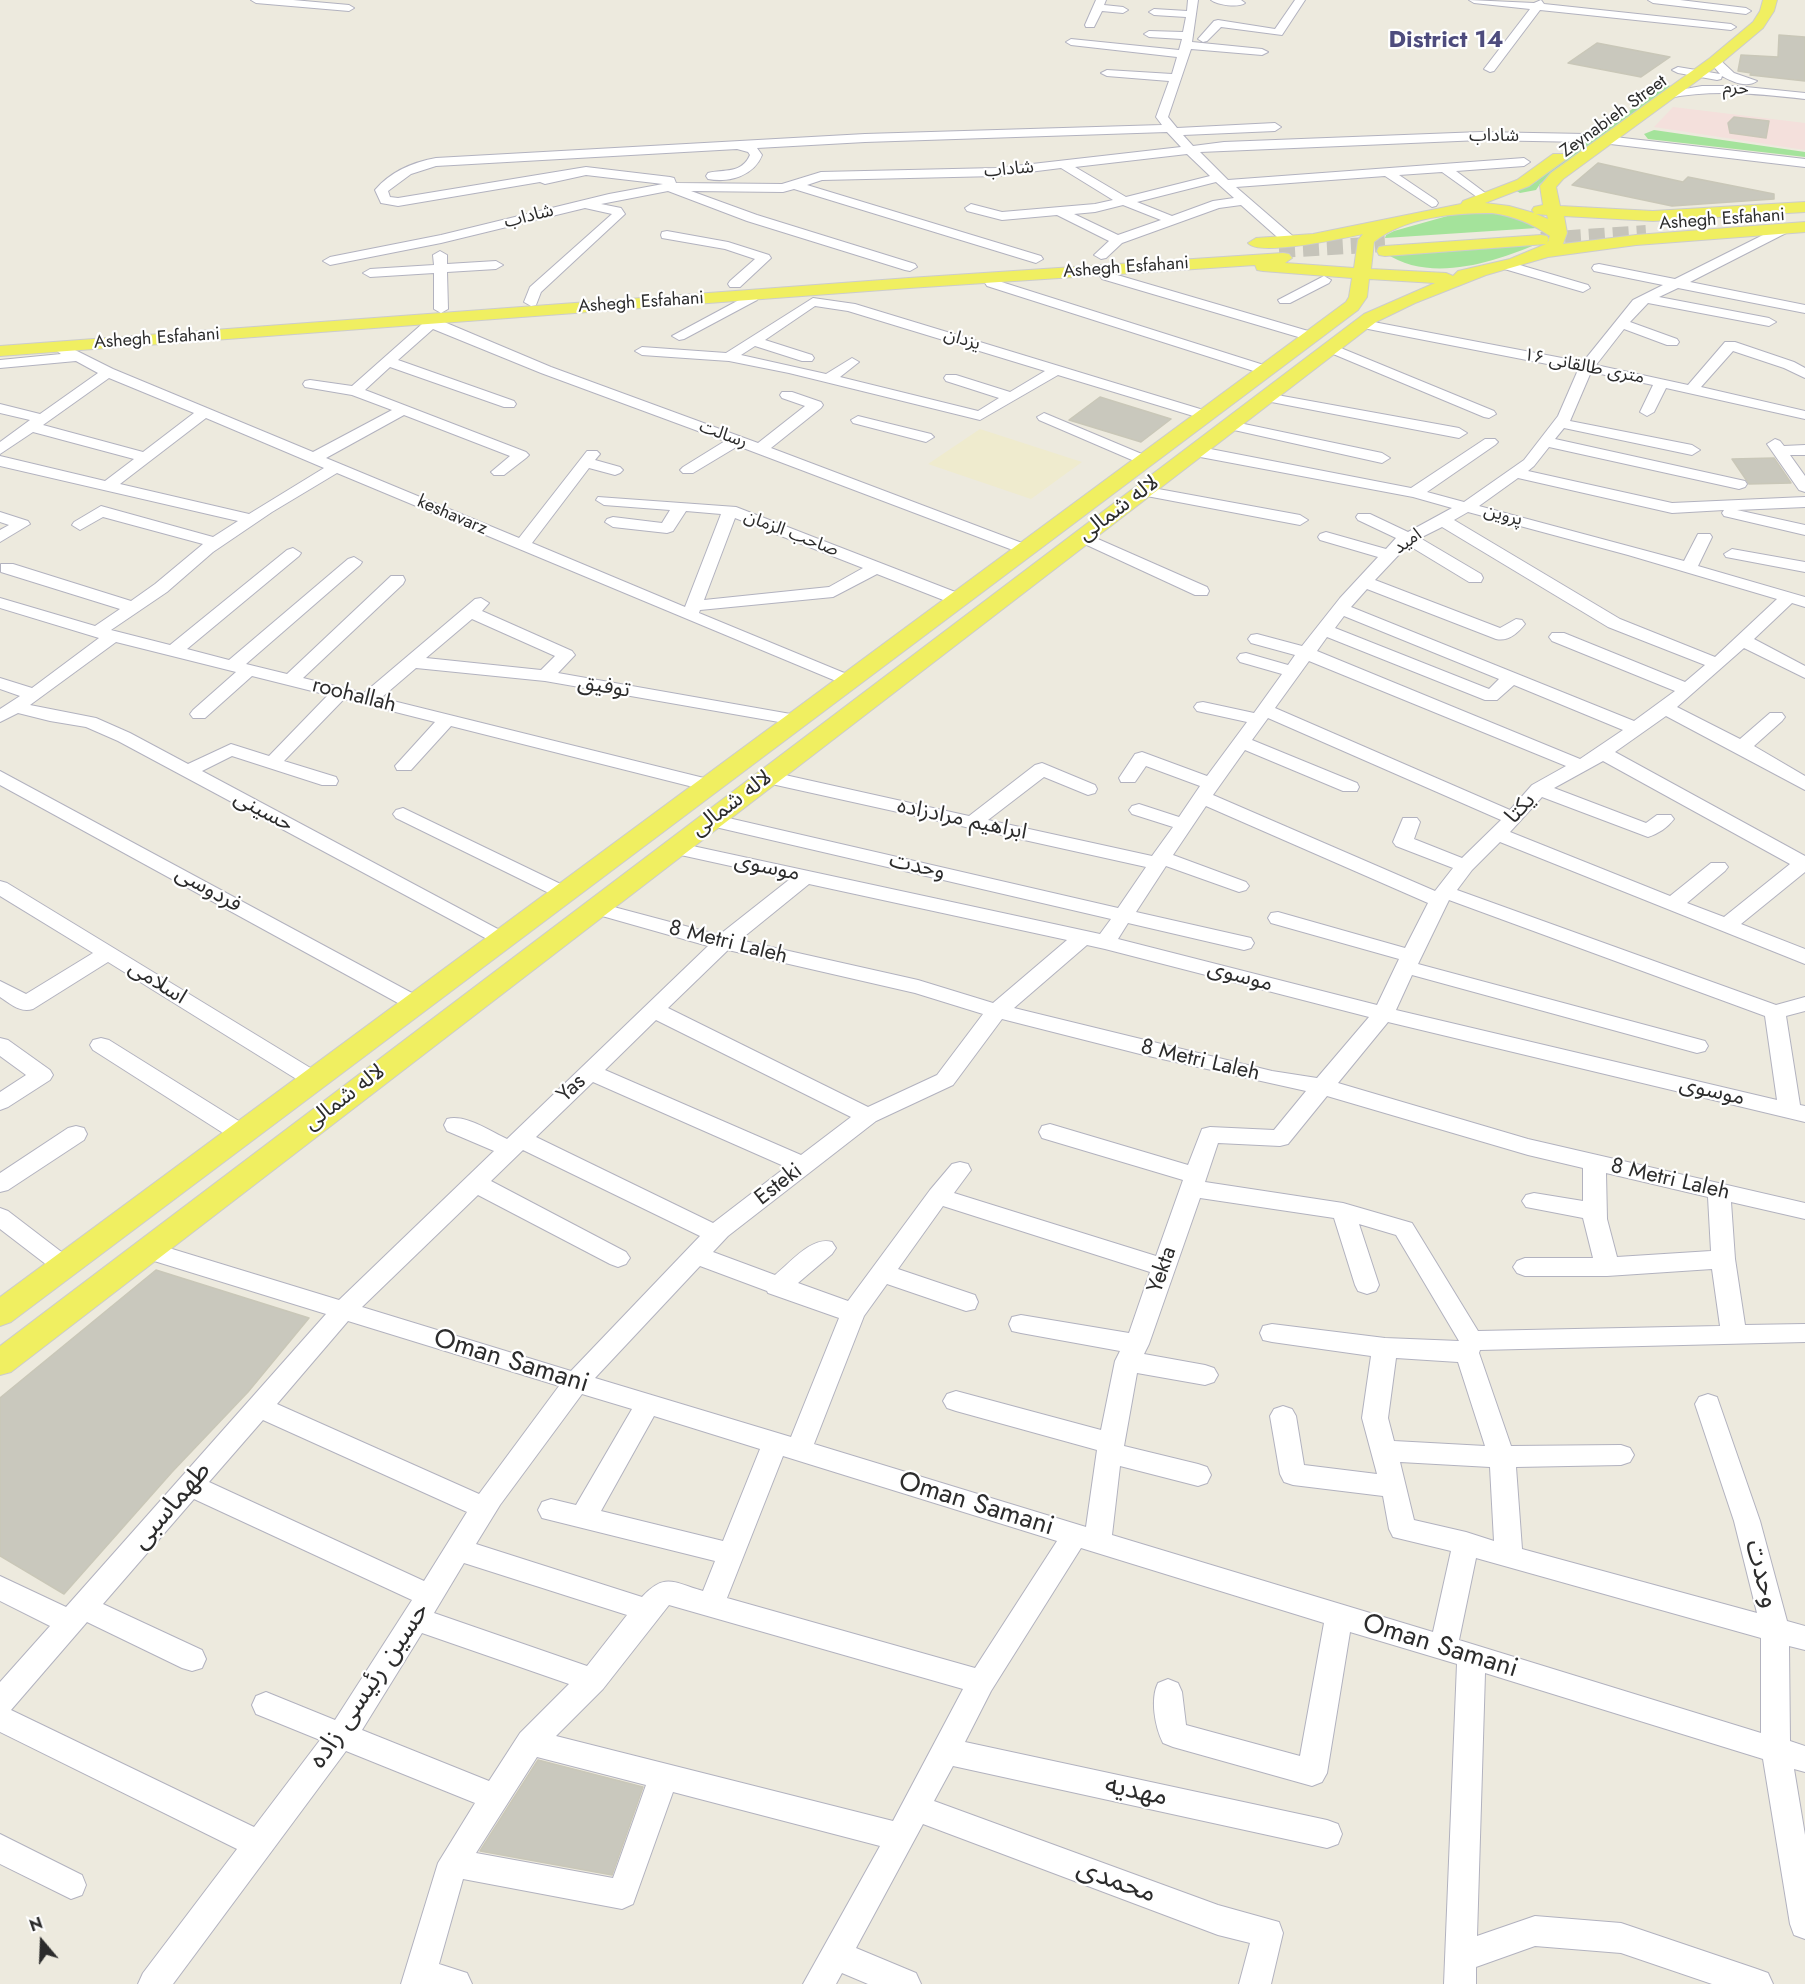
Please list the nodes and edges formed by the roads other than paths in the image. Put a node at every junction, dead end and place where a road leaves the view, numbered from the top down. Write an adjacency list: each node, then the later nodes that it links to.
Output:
1 (256, 0): 14 (street)
2 (1192, 0): 18 (street)
3 (1216, 0): 10 (street)
4 (1300, 0): 22 (street)
5 (1474, 0): 6 (street)
6 (1479, 0): 13 (street)
7 (1505, 0): 13 (street)
8 (1653, 0): 16 (street)
9 (1770, 0): 29 (main road, Zeynabieh Street)
10 (1240, 3)
11 (1569, 3): 13 (street); 19 (street)
12 (1099, 4): 15 (street); 20 (street)
13 (1538, 5): 19 (street); 30 (street)
14 (349, 8)
15 (1123, 10)
16 (1742, 10): 19 (street); 23 (main road)
17 (1154, 12): 18 (street)
18 (1192, 14): 25 (street)
19 (1714, 22)
20 (1090, 25)
21 (1149, 34): 25 (street)
22 (1203, 39)
23 (1713, 41)
24 (1071, 42): 25 (street)
25 (1184, 50): 26 (street); 28 (street); 34 (street)
26 (1262, 52)
27 (1696, 56): 31 (main road, Zeynabieh Street)
28 (1118, 59)
29 (1715, 61): 33 (main road, Zeynabieh Street); 35 (street, حرم)
30 (1490, 69)
31 (1678, 70): 33 (street); 43 (main road, Zeynabieh Street)
32 (1107, 73): 34 (street)
33 (1698, 74): 35 (street); 39 (main road, Zeynabieh Street)
34 (1176, 78): 42 (street)
35 (1736, 84): 38 (street, حرم); 39 (street, حرم); 40 (street, حرم)
36 (1104, 85): 37 (street)
37 (1126, 87)
38 (1805, 87)
39 (1668, 95): 45 (main road, Zeynabieh Street)
40 (1805, 96)
41 (1275, 127): 42 (street)
42 (1172, 130): 46 (street); 47 (street)
43 (1585, 138): 44 (street, شاداب); 60 (main road, Zeynabieh Street)
44 (1399, 139): 47 (street, شاداب); 53 (street)
45 (1606, 140): 50 (street); 56 (main road, Zeynabieh Street)
46 (740, 146): 48 (street); 58 (street)
47 (1191, 150): 51 (street, شاداب); 57 (street)
48 (572, 154): 55 (street); 55 (street)
49 (1524, 162): 52 (street)
50 (1805, 163)
51 (1062, 164): 59 (street, شاداب); 62 (street)
52 (1445, 168): 53 (street); 66 (street)
53 (1422, 169): 54 (street)
54 (1387, 172): 57 (street); 65 (street)
55 (563, 174): 58 (street); 64 (street)
56 (1557, 177): 61 (main road, Zeynabieh Street); 77 (main road)
57 (1222, 181): 62 (street); 63 (street)
58 (669, 184): 59 (street, شاداب); 67 (street, شاداب); 94 (street)
59 (795, 184): 90 (street)
60 (1508, 189): 61 (main road); 66 (main road, Zeynabieh Street)
61 (1547, 191): 71 (main road)
62 (1124, 201): 70 (street); 75 (street)
63 (1244, 201): 75 (street); 89 (street)
64 (462, 202)
65 (1432, 203)
66 (1485, 203): 71 (main road); 74 (main road); 80 (main road)
67 (584, 204): 83 (street, شاداب); 110 (street)
68 (1805, 207): 73 (main road)
69 (971, 208): 70 (street)
70 (1059, 211): 84 (street)
71 (1555, 211): 77 (main road); 80 (main road)
72 (1805, 214): 77 (main road, Ashegh Esfahani)
73 (1653, 216): 77 (main road); 82 (main road)
74 (1411, 219): 87 (main road); 89 (main road)
75 (1172, 220): 84 (street)
76 (1805, 222): 77 (main road, Ashegh Esfahani)
77 (1639, 225)
78 (1805, 227): 79 (main road)
79 (1783, 229): 82 (main road); 102 (street, امید)
80 (1557, 233): 85 (main road)
81 (667, 235): 101 (street)
82 (1676, 237): 85 (main road)
83 (441, 239): 91 (street, شاداب); 96 (street)
84 (1117, 240): 88 (street)
85 (1541, 242): 87 (main road); 93 (main road)
86 (1262, 243): 88 (main road); 89 (main road); 89 (main road)
87 (1378, 247): 98 (main road); 104 (main road)
88 (1101, 255): 90 (main road)
89 (1284, 256): 99 (main road); 104 (main road); 104 (main road); 107 (main road, Ashegh Esfahani)
90 (1036, 259): 94 (main road)
91 (330, 261)
92 (496, 264): 96 (street)
93 (1506, 265): 98 (main road); 103 (street)
94 (910, 267): 101 (main road)
95 (1599, 268): 102 (street)
96 (440, 269): 97 (street); 112 (street)
97 (370, 273)
98 (1468, 274): 104 (main road); 106 (main road, لاله شمالی)
99 (1107, 276): 100 (main road); 118 (street)
100 (992, 283): 105 (main road); 131 (street)
101 (735, 284): 107 (main road)
102 (1675, 284): 108 (street, امید); 111 (street)
103 (1583, 288)
104 (1346, 294): 106 (main road, لاله شمالی); 106 (main road); 109 (street); 118 (main road, لاله شمالی); 129 (street, ۱۶ متری طالقانی)
105 (752, 297): 107 (main road); 115 (street)
106 (1409, 298)
107 (635, 299): 110 (main road, Ashegh Esfahani); 112 (main road, Ashegh Esfahani)
108 (1646, 299): 113 (street); 114 (street, امید)
109 (1285, 300)
110 (531, 302): 112 (main road, Ashegh Esfahani)
111 (1805, 309)
112 (432, 317): 116 (main road, Ashegh Esfahani); 120 (main road, Ashegh Esfahani); 126 (street); 160 (street, رسالت)
113 (1769, 322)
114 (1621, 323): 119 (street); 129 (street, امید)
115 (679, 336)
116 (0, 341)
117 (754, 341): 124 (street, یزدان); 125 (street); 130 (street, یزدان)
118 (1321, 342): 131 (main road, لاله شمالی); 141 (main road, لاله شمالی); 149 (street)
119 (1672, 342)
120 (58, 347): 121 (main road, Ashegh Esfahani); 123 (street, keshavarz)
121 (0, 351)
122 (642, 351): 124 (street)
123 (77, 357): 128 (street); 133 (street, keshavarz)
124 (729, 357): 136 (street)
125 (807, 358)
126 (389, 362): 139 (street); 144 (street)
127 (852, 362): 136 (street)
128 (0, 364)
129 (1586, 367): 137 (street, ۱۶ متری طالقانی); 155 (street, امید)
130 (1058, 369): 142 (street); 150 (street, یزدان)
131 (1265, 370): 150 (main road, لاله شمالی)
132 (322, 371): 139 (street)
133 (108, 372): 147 (street, keshavarz); 154 (street)
134 (1805, 374): 138 (street)
135 (951, 378): 142 (street)
136 (828, 379): 143 (street)
137 (1660, 383): 138 (street, ۱۶ متری طالقانی); 148 (street)
138 (1691, 390): 151 (street, ۱۶ متری طالقانی)
139 (355, 391): 146 (street)
140 (787, 395): 164 (street)
141 (1266, 397): 156 (main road, لاله شمالی); 158 (street)
142 (1011, 398): 143 (street)
143 (925, 403): 157 (street)
144 (509, 404)
145 (0, 408): 154 (street)
146 (405, 409): 169 (street); 176 (street)
147 (205, 412): 168 (street); 169 (street, keshavarz)
148 (1647, 412)
149 (1489, 414)
150 (1205, 415): 171 (main road, لاله شمالی)
151 (1805, 415)
152 (1044, 417): 171 (street)
153 (858, 420): 157 (street)
154 (36, 423): 163 (street); 168 (street)
155 (1560, 423): 162 (street, امید); 165 (street)
156 (1230, 425): 167 (main road, لاله شمالی); 170 (street)
157 (894, 429): 159 (street)
158 (1459, 433)
159 (926, 437)
160 (737, 440): 164 (street, رسالت); 175 (street)
161 (1490, 442): 181 (street)
162 (1546, 442): 177 (street, امید); 178 (street)
163 (2, 446)
164 (760, 449): 205 (street, رسالت)
165 (1692, 450)
166 (1805, 450): 180 (street)
167 (1195, 451): 181 (street, پروین); 183 (main road, لاله شمالی)
168 (146, 457): 179 (street)
169 (314, 458): 173 (street, keshavarz)
170 (1382, 458)
171 (1144, 460): 182 (main road, لاله شمالی)
172 (0, 461): 179 (street)
173 (336, 467): 192 (street); 204 (street, keshavarz)
174 (615, 470): 204 (street)
175 (688, 470)
176 (499, 472)
177 (1515, 473): 187 (street, امید); 188 (street)
178 (1739, 484)
179 (108, 486): 192 (street)
180 (1805, 487)
181 (1414, 493): 187 (street, پروین)
182 (1096, 496): 183 (main road); 205 (main road, لاله شمالی)
183 (1133, 499): 193 (street); 199 (main road, لاله شمالی)
184 (604, 500): 186 (street)
185 (1805, 502): 188 (street)
186 (681, 506): 189 (street); 195 (street)
187 (1468, 506): 194 (street, امید); 213 (street, پروین)
188 (1703, 506): 197 (street)
189 (730, 510): 210 (street, صاحب الزمان); 223 (street, صاحب الزمان)
190 (0, 517): 198 (street)
191 (1364, 517): 202 (street)
192 (252, 519): 203 (street)
193 (1300, 520)
194 (1442, 520): 202 (street, امید); 234 (street)
195 (613, 522)
196 (80, 525): 203 (street)
197 (1805, 530)
198 (0, 537)
199 (1083, 537): 217 (street); 264 (main road, لاله شمالی)
200 (1326, 537): 208 (street)
201 (1704, 537): 213 (street)
202 (1408, 538): 208 (street, امید); 214 (street)
203 (216, 543): 221 (street)
204 (522, 545): 223 (street, keshavarz)
205 (1024, 549): 218 (main road, لاله شمالی)
206 (293, 553): 230 (street)
207 (1732, 554): 211 (street)
208 (1389, 555): 216 (street, امید)
209 (354, 562): 235 (street)
210 (877, 567): 218 (street, صاحب الزمان); 223 (street)
211 (1805, 567)
212 (7, 568): 221 (street)
213 (1689, 568): 219 (street, پروین)
214 (1476, 578)
215 (397, 580): 240 (street)
216 (1365, 582): 222 (street, امید); 224 (street)
217 (1201, 591)
218 (957, 599): 241 (main road, لاله شمالی)
219 (1797, 600): 229 (street, یکتا)
220 (0, 603): 226 (street, roohallah)
221 (132, 608): 226 (street)
222 (1341, 609): 225 (street, امید); 239 (street)
223 (692, 610): 241 (street, keshavarz)
224 (1516, 624)
225 (1325, 630): 231 (street, امید); 239 (street)
226 (105, 634): 230 (street, roohallah); 245 (street)
227 (1558, 637): 243 (street)
228 (1257, 639): 231 (street)
229 (1742, 640): 234 (street, یکتا); 237 (street)
230 (174, 651): 235 (street, roohallah)
231 (1306, 653): 236 (street, امید); 261 (street)
232 (1246, 658): 236 (street)
233 (411, 662): 238 (street, توفیق); 238 (street); 246 (street)
234 (1717, 664): 243 (street, یکتا)
235 (241, 668): 240 (street, roohallah); 250 (street)
236 (1293, 672): 251 (street, امید)
237 (1805, 673)
238 (545, 676): 254 (street, توفیق)
239 (1511, 678): 255 (street)
240 (290, 681): 244 (street, roohallah)
241 (848, 681): 254 (main road, لاله شمالی)
242 (0, 683): 245 (street)
243 (1686, 689): 248 (street, یکتا)
244 (340, 693): 246 (street, roohallah); 259 (street)
245 (34, 695): 249 (street)
246 (367, 700): 253 (street, roohallah)
247 (1203, 707): 251 (street)
248 (1665, 708): 255 (street, یکتا); 257 (street)
249 (8, 712): 262 (street, حسینی)
250 (199, 714)
251 (1261, 715): 256 (street, امید); 275 (street)
252 (1776, 717): 257 (street)
253 (447, 720): 260 (street); 268 (street, roohallah)
254 (796, 720): 268 (main road, لاله شمالی)
255 (1635, 728): 258 (street, یکتا)
256 (1241, 742): 269 (street); 272 (street, امید)
257 (1742, 747): 267 (street)
258 (1601, 752): 261 (street, یکتا); 284 (street)
259 (273, 762): 262 (street); 266 (street)
260 (404, 766)
261 (1581, 766): 271 (street, یکتا)
262 (188, 771): 298 (street, حسینی)
263 (0, 777): 308 (street, فردوسی)
264 (767, 777): 277 (main road, لاله شمالی); 278 (street, ابراهیم مرادزاده)
265 (1128, 778): 272 (street)
266 (329, 781)
267 (1805, 784)
268 (709, 785): 290 (main road, لاله شمالی)
269 (1350, 787)
270 (1088, 789): 278 (street)
271 (1539, 789): 275 (street, یکتا); 276 (street)
272 (1207, 790): 280 (street, امید); 291 (street)
273 (1138, 810): 280 (street)
274 (403, 814): 290 (street)
275 (1513, 818): 281 (street, یکتا)
276 (1664, 819)
277 (711, 820): 282 (main road, لاله شمالی); 294 (street, وحدت)
278 (973, 822): 283 (street, ابراهیم مرادزاده)
279 (1410, 822): 285 (street)
280 (1183, 824): 283 (street, امید)
281 (1497, 834): 285 (street, یکتا); 292 (street)
282 (674, 848): 287 (street, موسوی); 293 (main road, لاله شمالی)
283 (1159, 860): 288 (street, ابراهیم مرادزاده); 294 (street, امید)
284 (1804, 864): 296 (street)
285 (1465, 866): 291 (street, یکتا)
286 (1718, 867): 292 (street)
287 (806, 876): 297 (street, موسوی); 300 (street, Yas)
288 (1239, 886)
289 (0, 887): 302 (street, اسلامی)
290 (564, 893): 298 (main road, لاله شمالی)
291 (1442, 896): 304 (street, یکتا); 312 (street)
292 (1673, 904): 296 (street)
293 (595, 908): 300 (street, 8 Metri Laleh); 307 (main road, لاله شمالی)
294 (1124, 914): 299 (street, امید); 301 (street, وحدت)
295 (1278, 918): 304 (street)
296 (1728, 924): 303 (street)
297 (1082, 938): 299 (street, موسوی); 311 (street, Esteki)
298 (502, 940): 305 (main road, لاله شمالی)
299 (1105, 942): 313 (street, موسوی)
300 (723, 943): 310 (street, Yas); 311 (street, 8 Metri Laleh)
301 (1244, 943)
302 (108, 953): 306 (street); 320 (street, اسلامی)
303 (1805, 957)
304 (1408, 962): 313 (street, یکتا); 317 (street)
305 (458, 973): 307 (main road); 308 (main road, لاله شمالی)
306 (0, 988)
307 (472, 1002): 318 (main road, لاله شمالی)
308 (416, 1004): 314 (main road, لاله شمالی)
309 (1805, 1004): 312 (street)
310 (654, 1010): 319 (street, Yas); 324 (street)
311 (998, 1011): 321 (street, 8 Metri Laleh); 324 (street, Esteki)
312 (1775, 1012): 323 (street)
313 (1383, 1014): 321 (street, یکتا); 323 (street, موسوی)
314 (377, 1033): 318 (main road); 320 (main road, لاله شمالی)
315 (0, 1045): 322 (street)
316 (101, 1045): 328 (street)
317 (1697, 1046)
318 (389, 1065): 345 (main road, لاله شمالی)
319 (590, 1072): 329 (street, Yas); 331 (street)
320 (314, 1080): 328 (main road, لاله شمالی)
321 (1324, 1087): 330 (street, 8 Metri Laleh); 333 (street, Yekta)
322 (0, 1102)
323 (1797, 1112)
324 (868, 1116): 331 (street, Esteki)
325 (455, 1125): 329 (street)
326 (1050, 1131): 333 (street)
327 (76, 1134): 335 (street)
328 (242, 1134): 349 (main road, لاله شمالی)
329 (515, 1144): 334 (street, Yas); 343 (street)
330 (1593, 1162): 336 (street, 8 Metri Laleh); 341 (street)
331 (804, 1166): 343 (street, Esteki)
332 (960, 1170): 337 (street)
333 (1193, 1182): 340 (street); 350 (street, Yekta)
334 (475, 1183): 347 (street); 357 (street, Yas)
335 (0, 1184)
336 (1719, 1192): 339 (street, 8 Metri Laleh); 348 (street)
337 (938, 1196): 350 (street); 353 (street)
338 (1534, 1201): 341 (street)
339 (1805, 1210)
340 (1343, 1211): 354 (street); 364 (street)
341 (1594, 1211): 352 (street)
342 (0, 1217): 349 (street)
343 (716, 1234): 346 (street, Esteki)
344 (824, 1248): 355 (street)
345 (146, 1250): 357 (street, Oman Samani); 367 (main road, لاله شمالی)
346 (696, 1255): 355 (street); 369 (street, Esteki)
347 (618, 1258)
348 (1723, 1259): 352 (street); 363 (street)
349 (64, 1266): 359 (main road, لاله شمالی)
350 (1164, 1267): 366 (street, Yekta)
351 (1525, 1267): 352 (street)
352 (1607, 1267)
353 (883, 1273): 356 (street); 358 (street)
354 (1367, 1285)
355 (777, 1287): 358 (street)
356 (966, 1302)
357 (344, 1310): 369 (street, Oman Samani); 373 (street, طهماسبی)
358 (853, 1313): 375 (street)
359 (0, 1314)
360 (1021, 1324): 366 (street)
361 (1272, 1333): 365 (street)
362 (1805, 1333): 363 (street)
363 (1734, 1334): 364 (street)
364 (1469, 1347): 365 (street); 379 (street)
365 (1385, 1348): 377 (street)
366 (1132, 1352): 368 (street); 376 (street, Yekta)
367 (0, 1363)
368 (1205, 1375)
369 (576, 1382): 371 (street, Oman Samani); 383 (street, حسین رئیسی زاده)
370 (956, 1401): 376 (street)
371 (648, 1404): 375 (street, Oman Samani); 385 (street)
372 (1708, 1404): 397 (street, وحدت)
373 (259, 1407): 381 (street, طهماسبی); 383 (street)
374 (1283, 1416): 382 (street)
375 (787, 1447): 386 (street, Oman Samani); 389 (street)
376 (1111, 1448): 380 (street); 386 (street, Yekta)
377 (1383, 1451): 379 (street); 382 (street)
378 (1621, 1455): 379 (street)
379 (1502, 1457): 390 (street)
380 (1198, 1474)
381 (190, 1485): 394 (street); 395 (street, طهماسبی)
382 (1394, 1487): 387 (street)
383 (484, 1508): 388 (street, حسین رئیسی زاده)
384 (551, 1510): 385 (street)
385 (583, 1518): 389 (street)
386 (1086, 1539): 396 (street, Oman Samani); 403 (street)
387 (1466, 1543): 390 (street); 399 (street)
388 (458, 1550): 392 (street); 394 (street, حسین رئیسی زاده)
389 (731, 1554): 393 (street)
390 (1509, 1557): 397 (street)
391 (0, 1588): 395 (street)
392 (656, 1601): 393 (street); 402 (street)
393 (711, 1605): 403 (street)
394 (423, 1608): 402 (street); 408 (street, حسین رئیسی زاده)
395 (76, 1615): 401 (street); 405 (street, طهماسبی)
396 (1339, 1617): 399 (street, Oman Samani); 404 (street)
397 (1775, 1628): 398 (street); 411 (street, وحدت)
398 (1805, 1638)
399 (1443, 1648): 400 (street, Oman Samani)
400 (1471, 1657): 411 (street, Oman Samani); 424 (street)
401 (192, 1659)
402 (593, 1680): 409 (street)
403 (981, 1682): 410 (street)
404 (1168, 1692)
405 (0, 1702)
406 (266, 1705): 408 (street)
407 (0, 1718): 418 (street)
408 (341, 1734): 414 (street); 418 (street, حسین رئیسی زاده)
409 (530, 1742): 413 (street); 414 (street)
410 (945, 1750): 415 (street); 416 (street, مهدیه)
411 (1776, 1750): 412 (street, Oman Samani); 422 (street, وحدت)
412 (1805, 1759)
413 (664, 1775): 417 (street); 420 (street)
414 (495, 1797): 420 (street)
415 (916, 1808): 417 (street); 430 (street, محمدی)
416 (1327, 1834)
417 (901, 1837): 423 (street)
418 (259, 1844): 426 (street, حسین رئیسی زاده)
419 (0, 1848): 421 (street)
420 (453, 1863): 425 (street)
421 (71, 1885)
422 (1805, 1924)
423 (835, 1955): 428 (street); 429 (street)
424 (1460, 1971): 431 (street)
425 (418, 1980): 427 (street)
426 (154, 1984)
427 (456, 1984)
428 (819, 1984)
429 (905, 1984)
430 (1256, 1984)
431 (1757, 1984)

